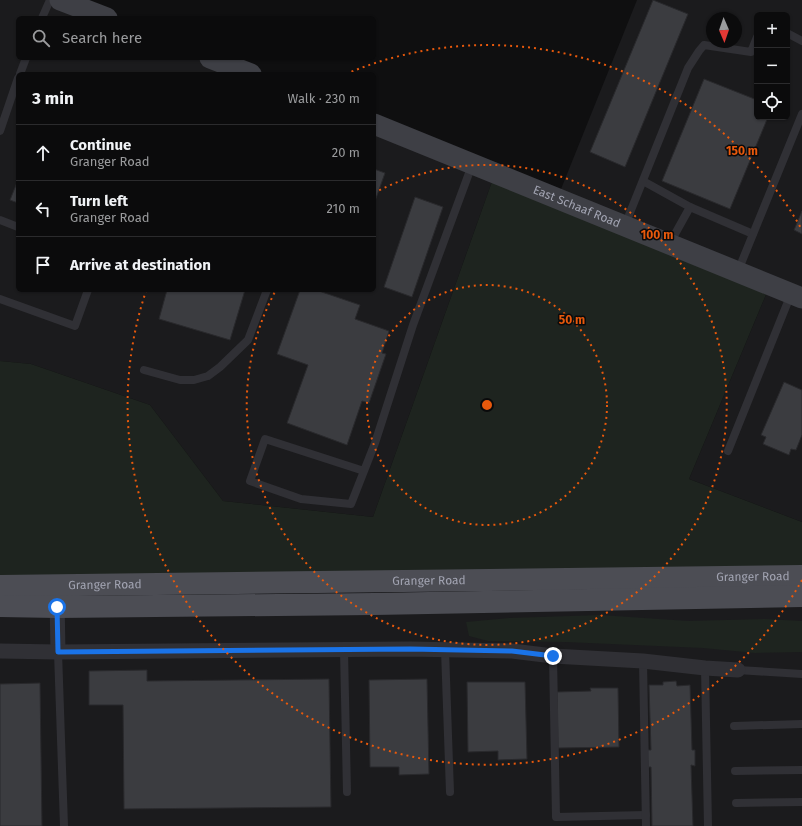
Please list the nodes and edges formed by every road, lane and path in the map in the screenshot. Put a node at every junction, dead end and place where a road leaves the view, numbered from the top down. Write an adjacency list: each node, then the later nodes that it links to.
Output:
1 (50, 0): 3 (lane)
2 (60, 0): 4 (street)
3 (43, 16)
4 (102, 16)
5 (790, 35): 6 (lane)
6 (802, 41)
7 (754, 44): 17 (lane)
8 (25, 60): 10 (lane)
9 (215, 60): 11 (street)
10 (21, 72)
11 (246, 72)
12 (16, 84): 15 (lane)
13 (802, 114): 22 (lane)
14 (376, 125): 16 (street, East Schaaf Road)
15 (0, 131)
16 (472, 164): 21 (street, East Schaaf Road); 31 (lane)
17 (643, 181): 18 (lane); 21 (lane)
18 (690, 207): 22 (lane); 23 (lane)
19 (0, 220): 20 (lane)
20 (16, 226)
21 (625, 226): 23 (street, East Schaaf Road)
22 (753, 234): 24 (lane)
23 (670, 244): 24 (street, East Schaaf Road)
24 (738, 272): 27 (street, East Schaaf Road)
25 (87, 292): 28 (lane)
26 (266, 292): 29 (lane)
27 (796, 296): 30 (lane)
28 (0, 299)
29 (144, 370)
30 (728, 451)
31 (364, 471): 31 (lane)
32 (802, 567): 34 (main road)
33 (802, 576): 34 (main road, Granger Road)
34 (668, 577): 37 (main road, Granger Road)
35 (0, 586): 37 (main road, Granger Road)
36 (802, 596): 37 (main road, Granger Road)
37 (57, 597): 38 (main road, Granger Road); 42 (street)
38 (0, 606)
39 (344, 650): 40 (street); 42 (street); 52 (lane)
40 (445, 650): 43 (street); 53 (lane)
41 (0, 651): 42 (street)
42 (58, 652): 57 (lane)
43 (553, 656): 44 (street); 56 (lane)
44 (643, 661): 45 (street); 56 (lane)
45 (706, 668): 46 (street); 59 (lane)
46 (738, 670): 47 (lane)
47 (802, 674)
48 (802, 724): 49 (lane)
49 (734, 726)
50 (802, 770): 51 (lane)
51 (735, 771)
52 (347, 792)
53 (450, 792)
54 (802, 802): 55 (lane)
55 (736, 804)
56 (646, 815): 58 (lane)
57 (64, 826)
58 (646, 826)
59 (708, 826)

